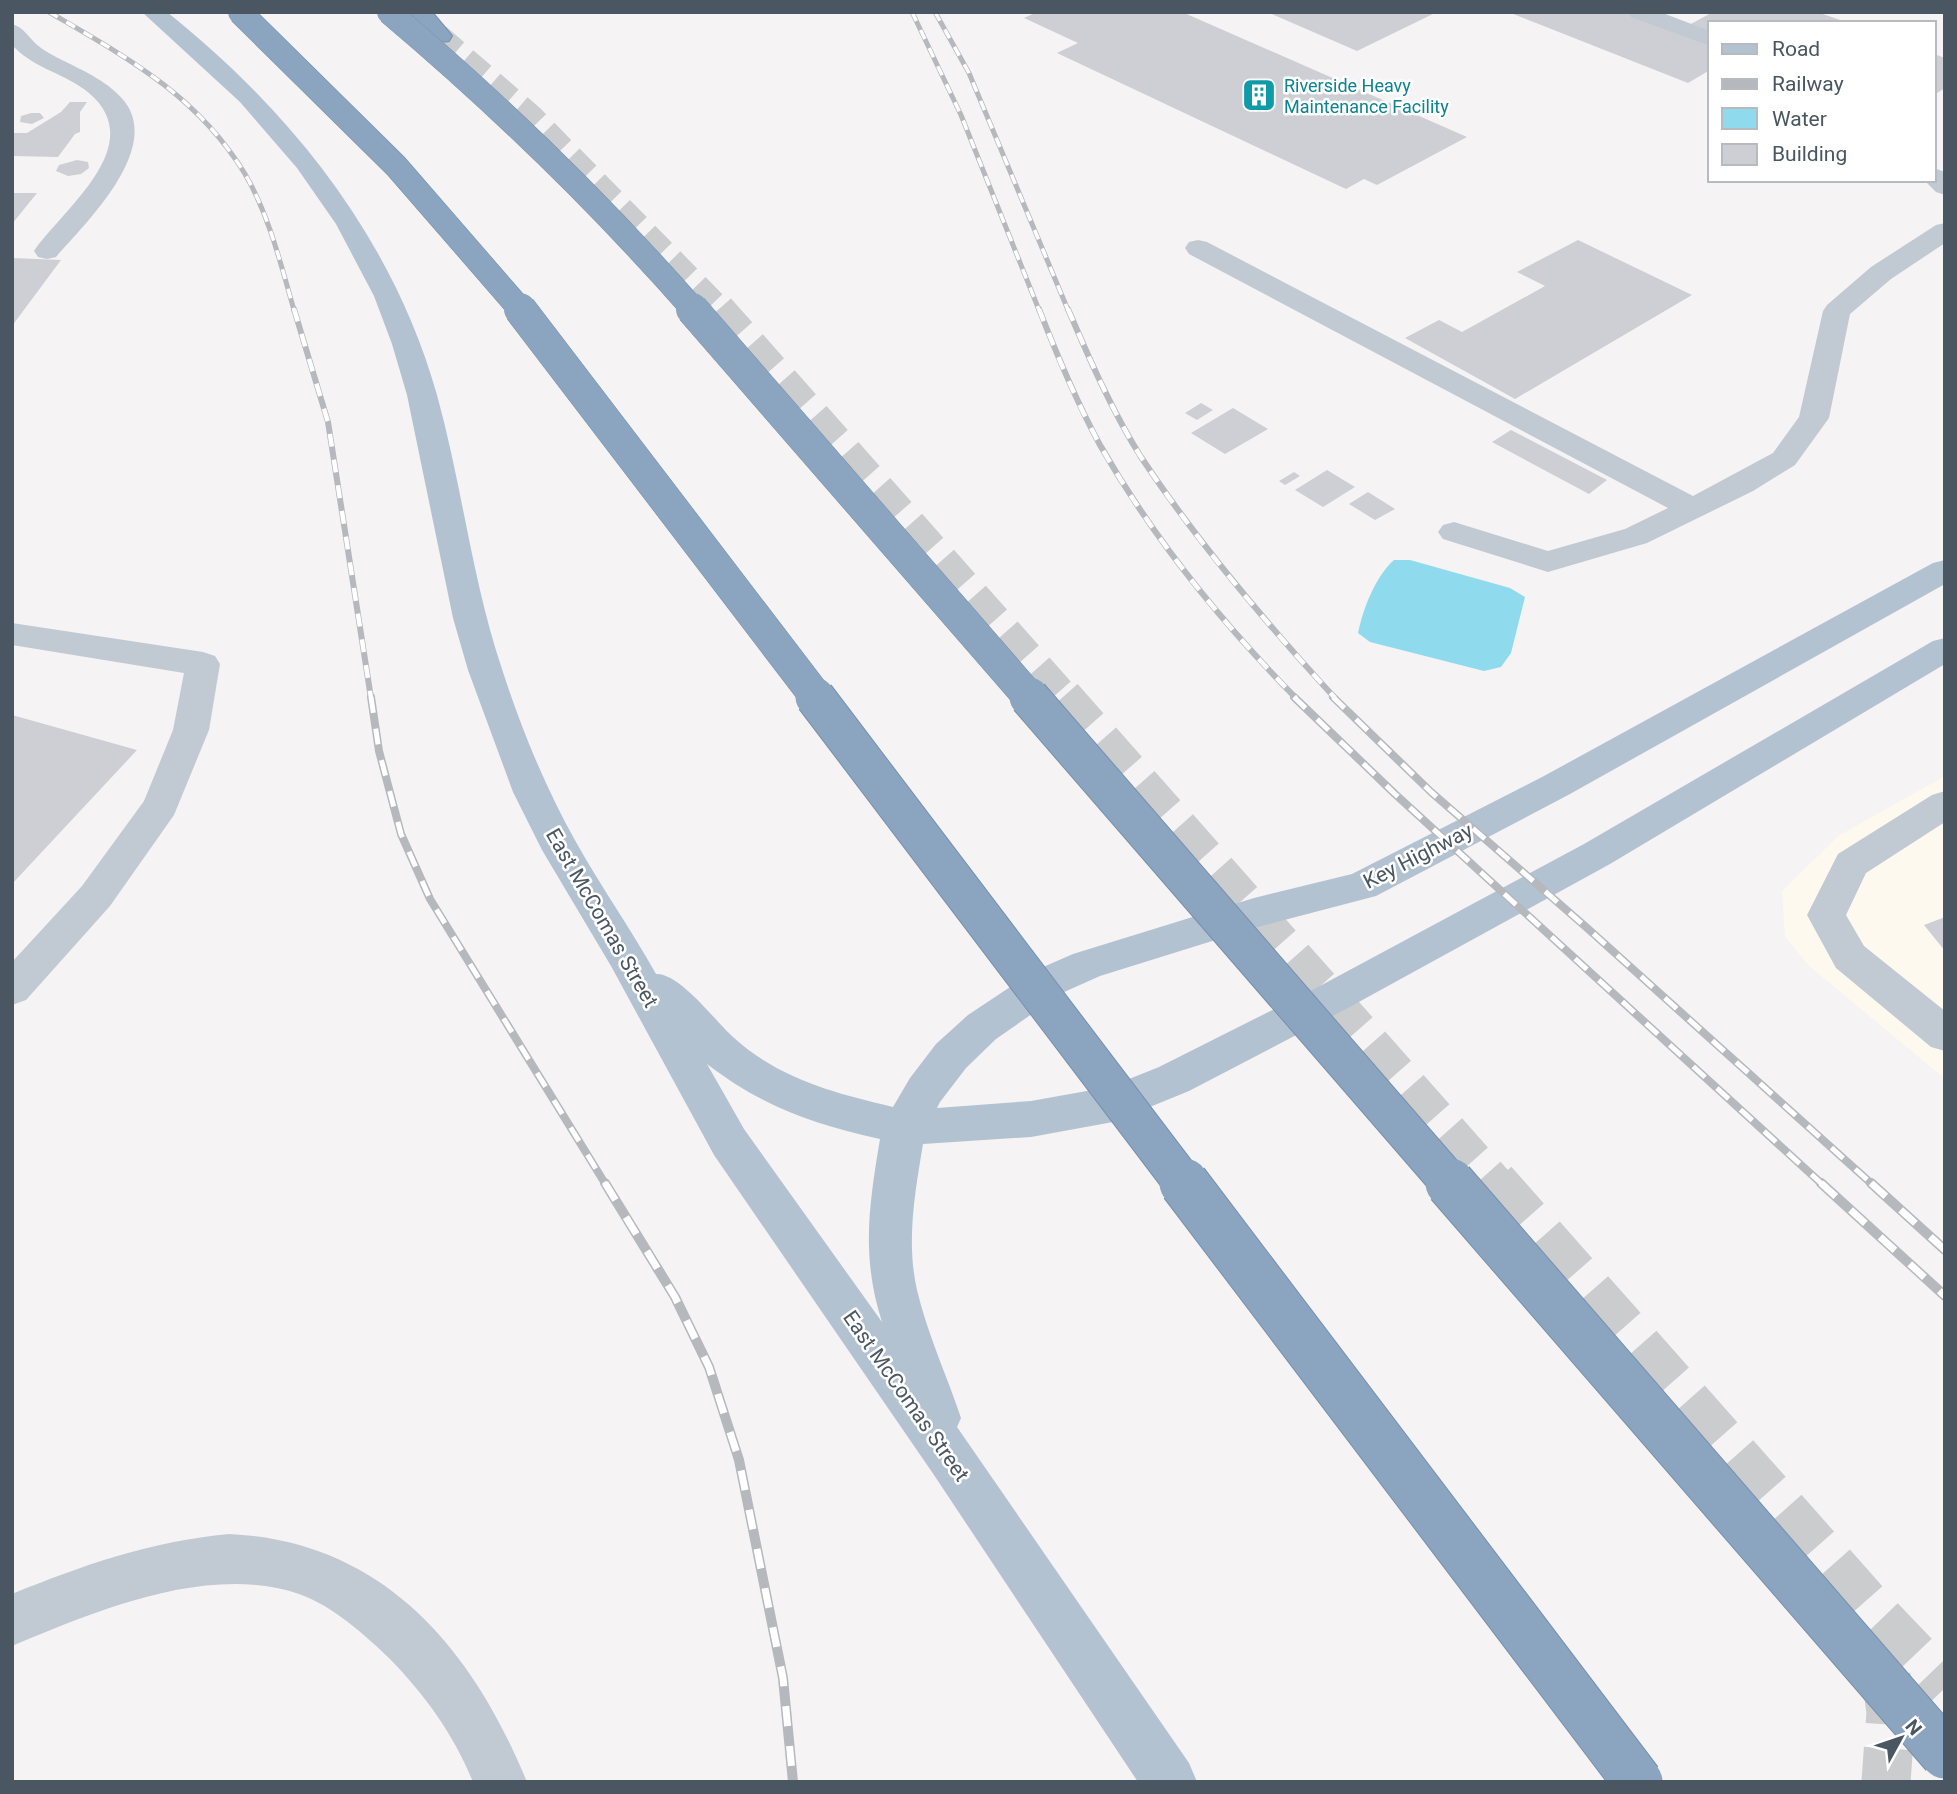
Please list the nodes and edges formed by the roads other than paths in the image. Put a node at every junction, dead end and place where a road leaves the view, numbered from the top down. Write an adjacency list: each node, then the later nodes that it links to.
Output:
1 (152, 12): 20 (main road, East McComas Street)
2 (240, 12): 29 (highway, bridge)
3 (389, 12): 26 (highway, bridge)
4 (420, 12): 7 (highway)
5 (1639, 12): 8 (lane)
6 (12, 31): 9 (lane)
7 (441, 36)
8 (1708, 38)
9 (33, 52): 10 (lane); 13 (lane)
10 (12, 68)
11 (1945, 231): 14 (lane)
12 (1198, 248): 14 (lane)
13 (47, 251)
14 (1692, 509): 15 (lane)
15 (1454, 532)
16 (1945, 570): 23 (main road, Key Highway)
17 (12, 634): 21 (lane)
18 (1945, 649): 23 (main road)
19 (1945, 804): 22 (lane)
20 (625, 955): 23 (main road); 24 (main road, East McComas Street)
21 (12, 989)
22 (1945, 1035)
23 (904, 1127): 24 (main road, Key Highway)
24 (951, 1459): 28 (main road, East McComas Street)
25 (12, 1620): 27 (lane)
26 (1945, 1754)
27 (500, 1782)
28 (1170, 1782)
29 (1638, 1782)

